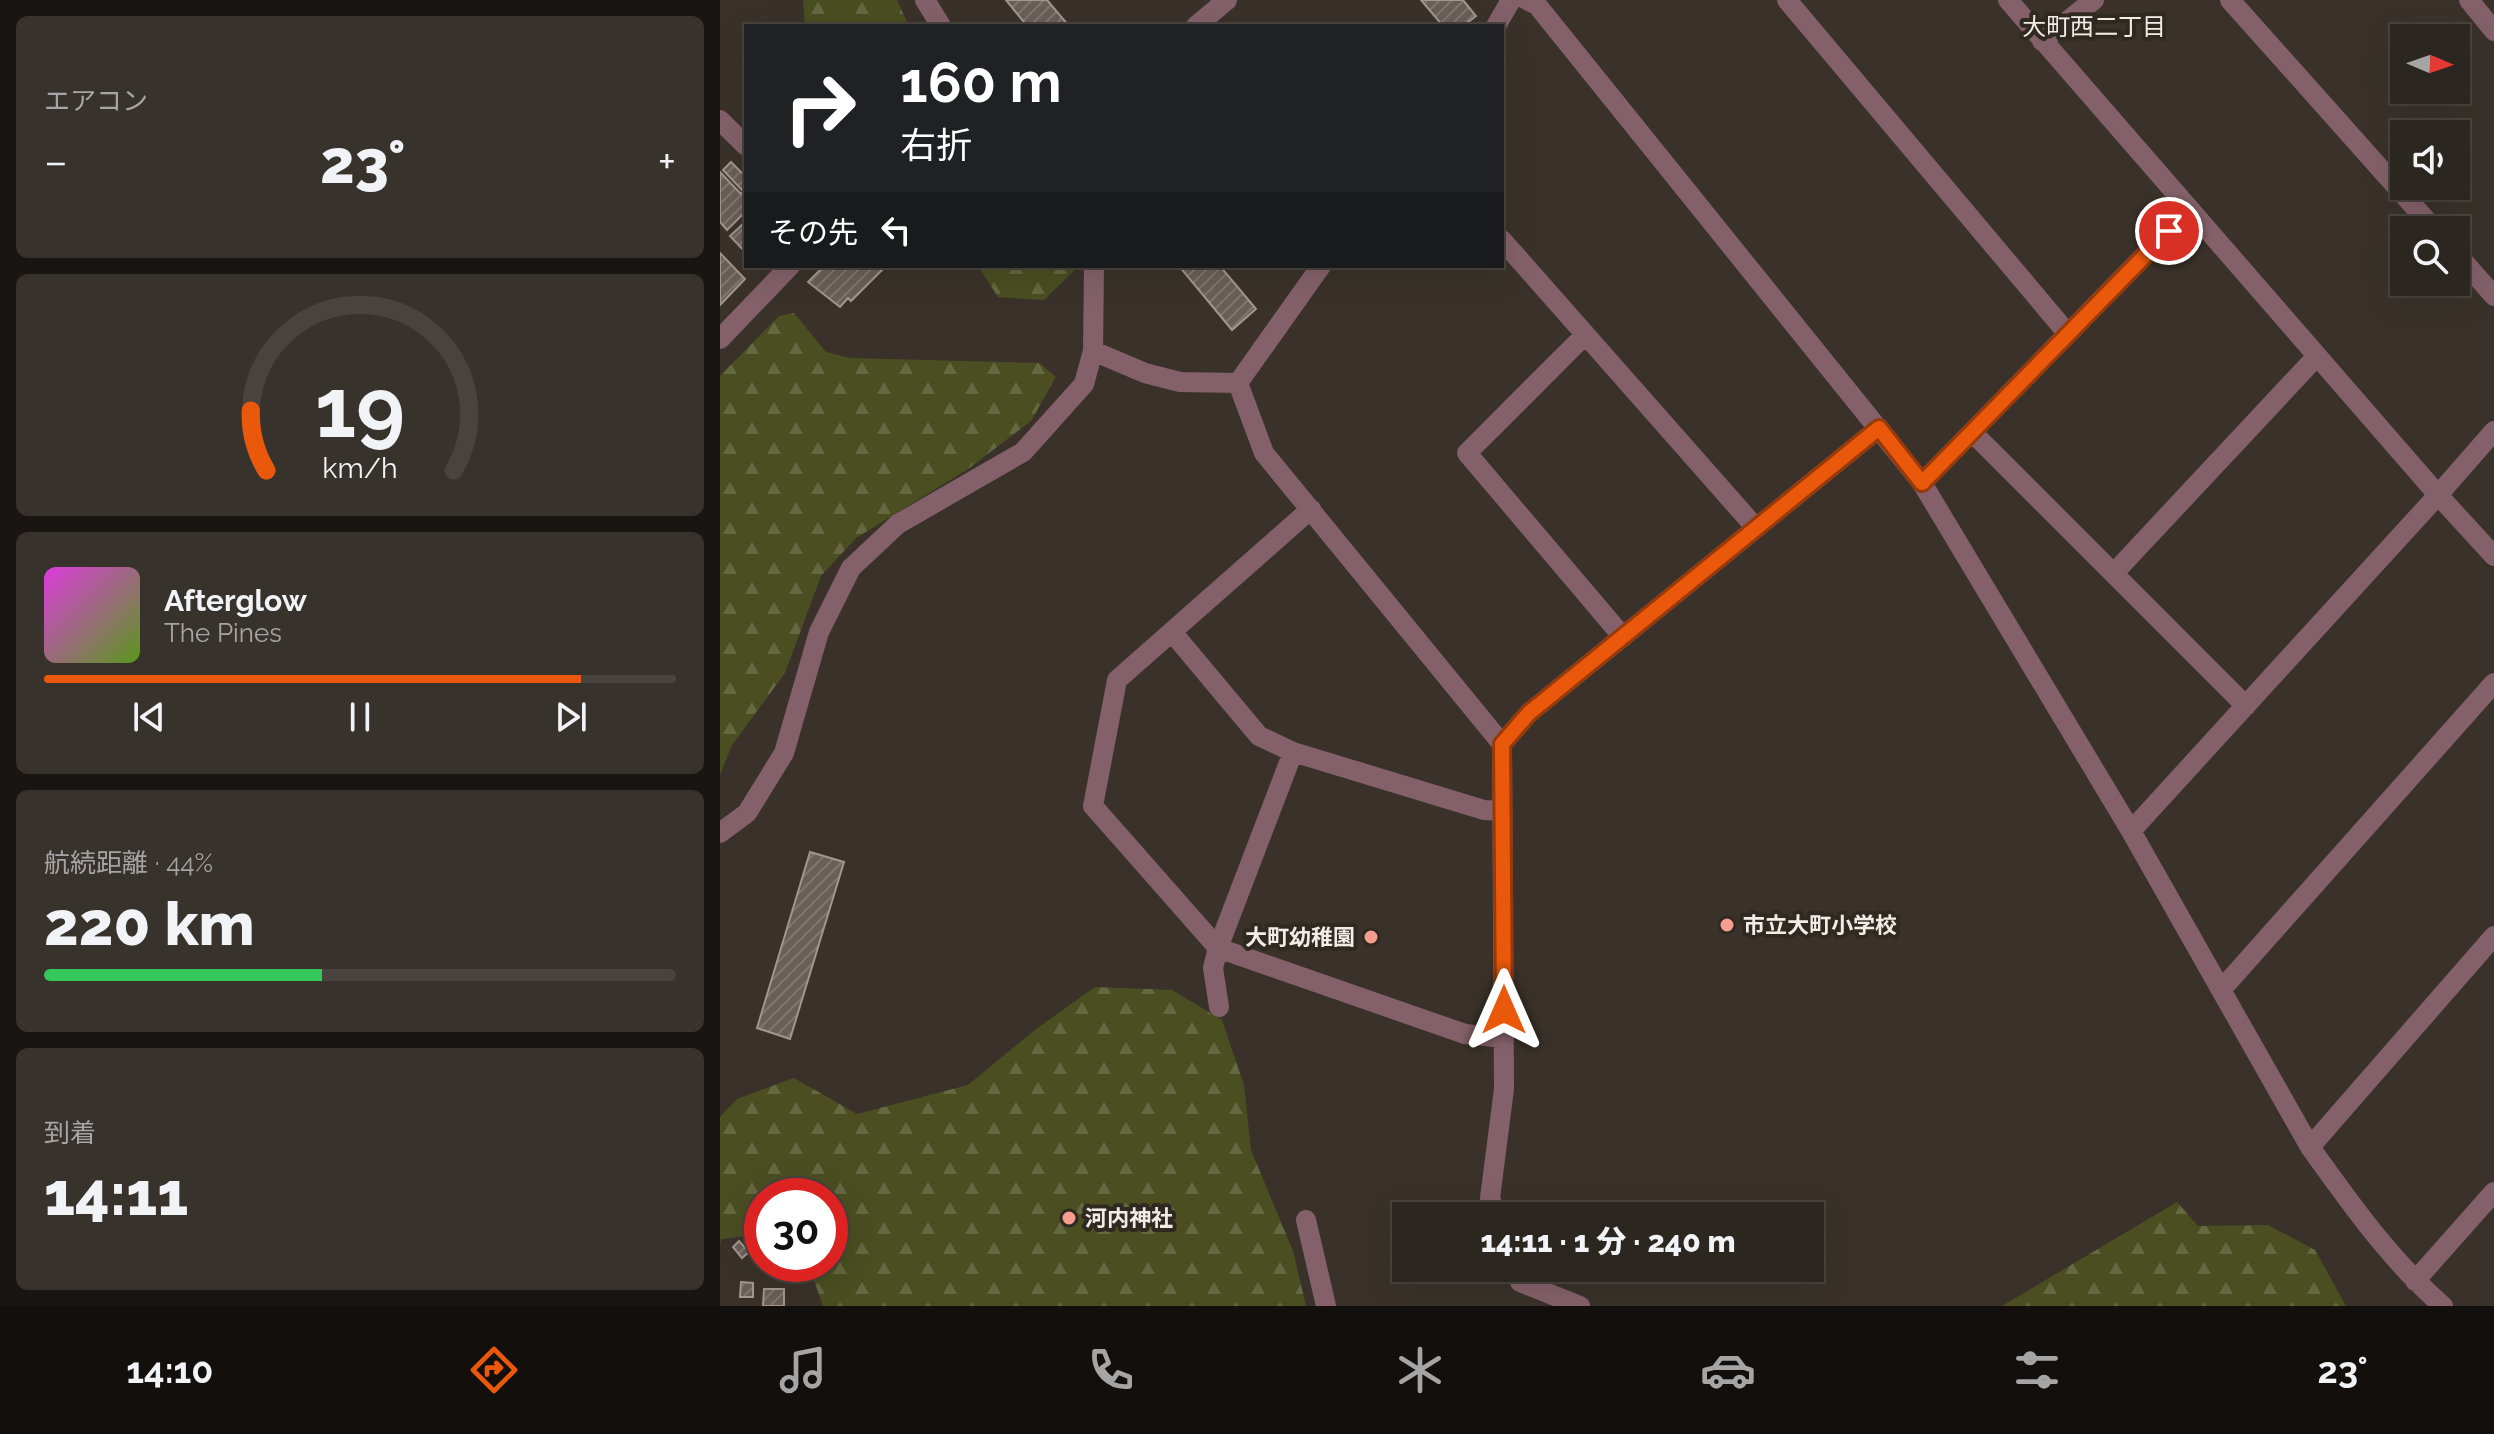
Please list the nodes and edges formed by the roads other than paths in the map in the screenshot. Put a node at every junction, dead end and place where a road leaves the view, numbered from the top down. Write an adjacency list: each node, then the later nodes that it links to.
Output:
1 (925, 0): 10 (street)
2 (1227, 0): 11 (street)
3 (1511, 0): 12 (street)
4 (1527, 0): 31 (street)
5 (1787, 0): 25 (street)
6 (2008, 0): 14 (street)
7 (2094, 0): 14 (street)
8 (2230, 0): 18 (street)
9 (2469, 0): 13 (street)
10 (940, 24)
11 (1198, 24)
12 (1497, 24)
13 (2494, 31)
14 (2042, 41): 17 (street)
15 (720, 120): 16 (street)
16 (744, 144)
17 (2189, 210): 25 (street); 29 (street)
18 (2423, 216)
19 (1504, 242): 26 (street)
20 (788, 268): 27 (street)
21 (1094, 268): 28 (street)
22 (1320, 268): 30 (street)
23 (2470, 269): 24 (street)
24 (2494, 296)
25 (2068, 334): 33 (street)
26 (1585, 335): 37 (street); 41 (street)
27 (720, 339)
28 (1093, 351): 30 (street); 48 (street)
29 (2317, 356): 35 (street); 39 (street)
30 (1238, 383): 36 (street)
31 (1879, 428): 34 (street); 37 (street)
32 (2494, 431): 35 (street)
33 (1972, 432): 34 (street); 39 (street)
34 (1922, 483): 47 (street)
35 (2438, 495): 38 (street); 43 (street)
36 (1311, 509): 40 (street); 44 (street)
37 (1756, 528): 41 (street)
38 (2494, 556)
39 (2114, 573): 43 (street)
40 (1172, 632): 45 (street); 50 (street)
41 (1623, 637): 44 (street)
42 (2494, 683): 51 (street)
43 (2246, 706): 47 (street)
44 (1502, 744): 46 (street)
45 (1293, 752): 46 (street); 50 (street)
46 (1502, 811): 53 (street)
47 (2131, 831): 51 (street)
48 (720, 833)
49 (2494, 936): 54 (street)
50 (1218, 948): 52 (street); 53 (street)
51 (2221, 990): 54 (street)
52 (1219, 1007)
53 (1504, 1038): 56 (street)
54 (2310, 1147): 58 (street)
55 (2494, 1192): 58 (street)
56 (1492, 1202)
57 (1306, 1220): 60 (street)
58 (2415, 1281): 62 (street)
59 (1520, 1282): 61 (street)
60 (1326, 1306)
61 (1580, 1306)
62 (2443, 1306)

